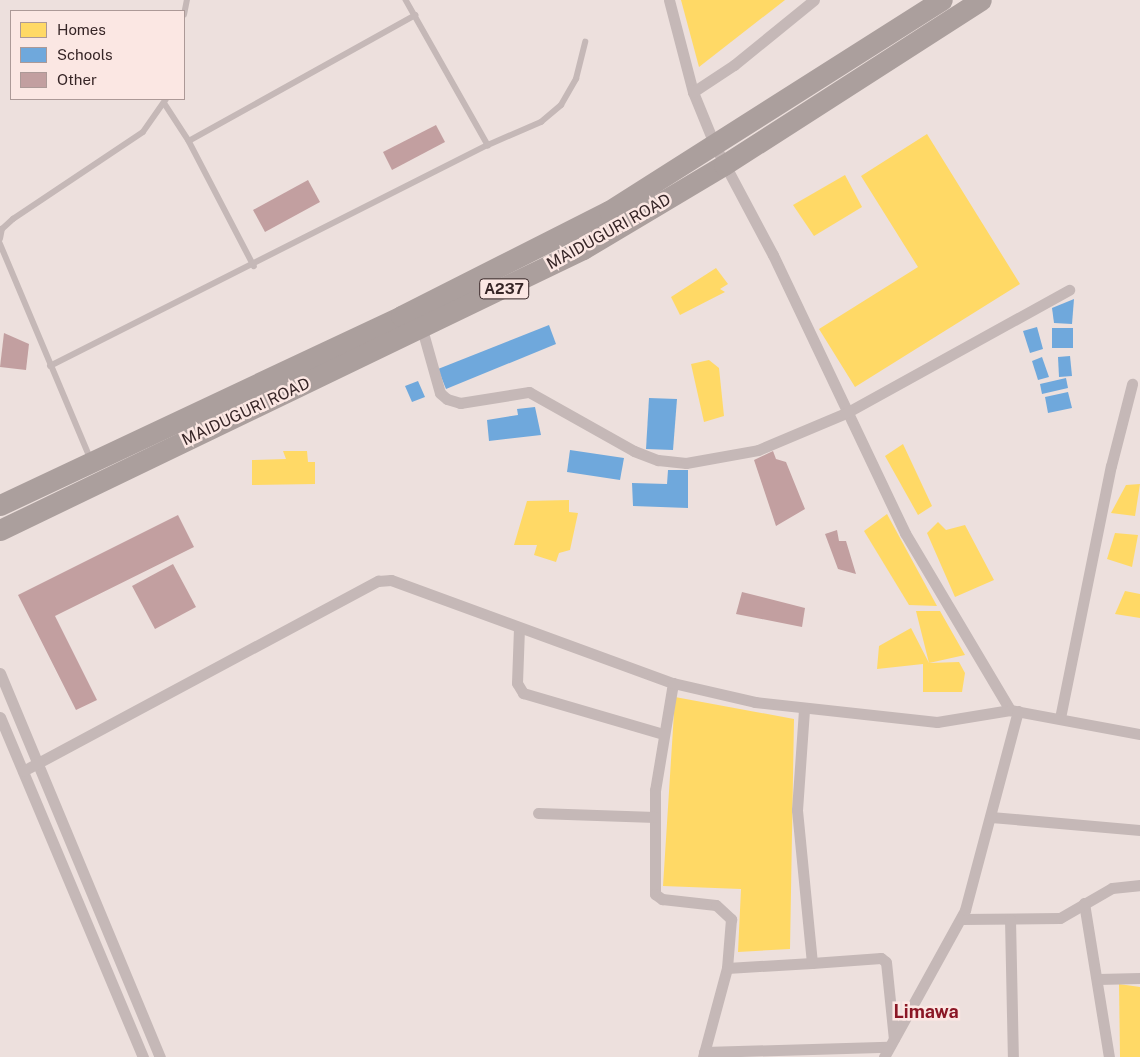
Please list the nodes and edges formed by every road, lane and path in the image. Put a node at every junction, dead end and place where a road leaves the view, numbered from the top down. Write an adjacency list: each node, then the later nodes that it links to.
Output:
1 (406, 0): 6 (lane)
2 (669, 0): 8 (street)
3 (814, 0): 8 (street)
4 (942, 0): 12 (highway, MAIDUGURI ROAD / A237)
5 (980, 0): 12 (highway, MAIDUGURI ROAD / A237)
6 (415, 16): 10 (lane); 11 (lane)
7 (585, 42): 11 (lane)
8 (693, 92): 12 (street)
9 (166, 102): 10 (lane); 13 (lane)
10 (188, 141): 15 (lane)
11 (488, 145): 15 (lane)
12 (719, 155): 17 (highway, MAIDUGURI ROAD / A237); 20 (street); 21 (highway, MAIDUGURI ROAD / A237)
13 (0, 240)
14 (0, 243): 18 (lane)
15 (254, 266): 18 (lane)
16 (1069, 290): 20 (street)
17 (422, 329): 20 (street); 23 (highway, MAIDUGURI ROAD / A237)
18 (50, 366): 21 (lane)
19 (1132, 384): 30 (street)
20 (846, 413): 28 (street)
21 (92, 461): 22 (highway, MAIDUGURI ROAD / A237)
22 (0, 505)
23 (0, 530)
24 (519, 628): 26 (street); 32 (street); 33 (street)
25 (0, 673): 33 (street)
26 (673, 683): 27 (street); 32 (street)
27 (804, 709): 28 (street); 43 (street)
28 (1014, 711): 30 (street); 36 (street)
29 (0, 717): 34 (street)
30 (1060, 718): 31 (street)
31 (1140, 733)
32 (663, 734): 37 (street)
33 (36, 764): 34 (street); 50 (street)
34 (23, 771): 49 (street)
35 (538, 813): 37 (street)
36 (991, 817): 38 (street); 41 (street)
37 (655, 818): 44 (street)
38 (1140, 830)
39 (1140, 885): 40 (street)
40 (1084, 903): 42 (street); 46 (street)
41 (961, 919): 42 (street); 47 (street)
42 (1010, 919): 51 (street)
43 (812, 963): 44 (street); 47 (street)
44 (727, 968): 48 (street)
45 (1140, 978): 46 (street)
46 (1098, 979): 52 (street)
47 (888, 1048): 48 (street)
48 (703, 1054)
49 (143, 1057)
50 (160, 1057)
51 (1013, 1057)
52 (1109, 1057)

